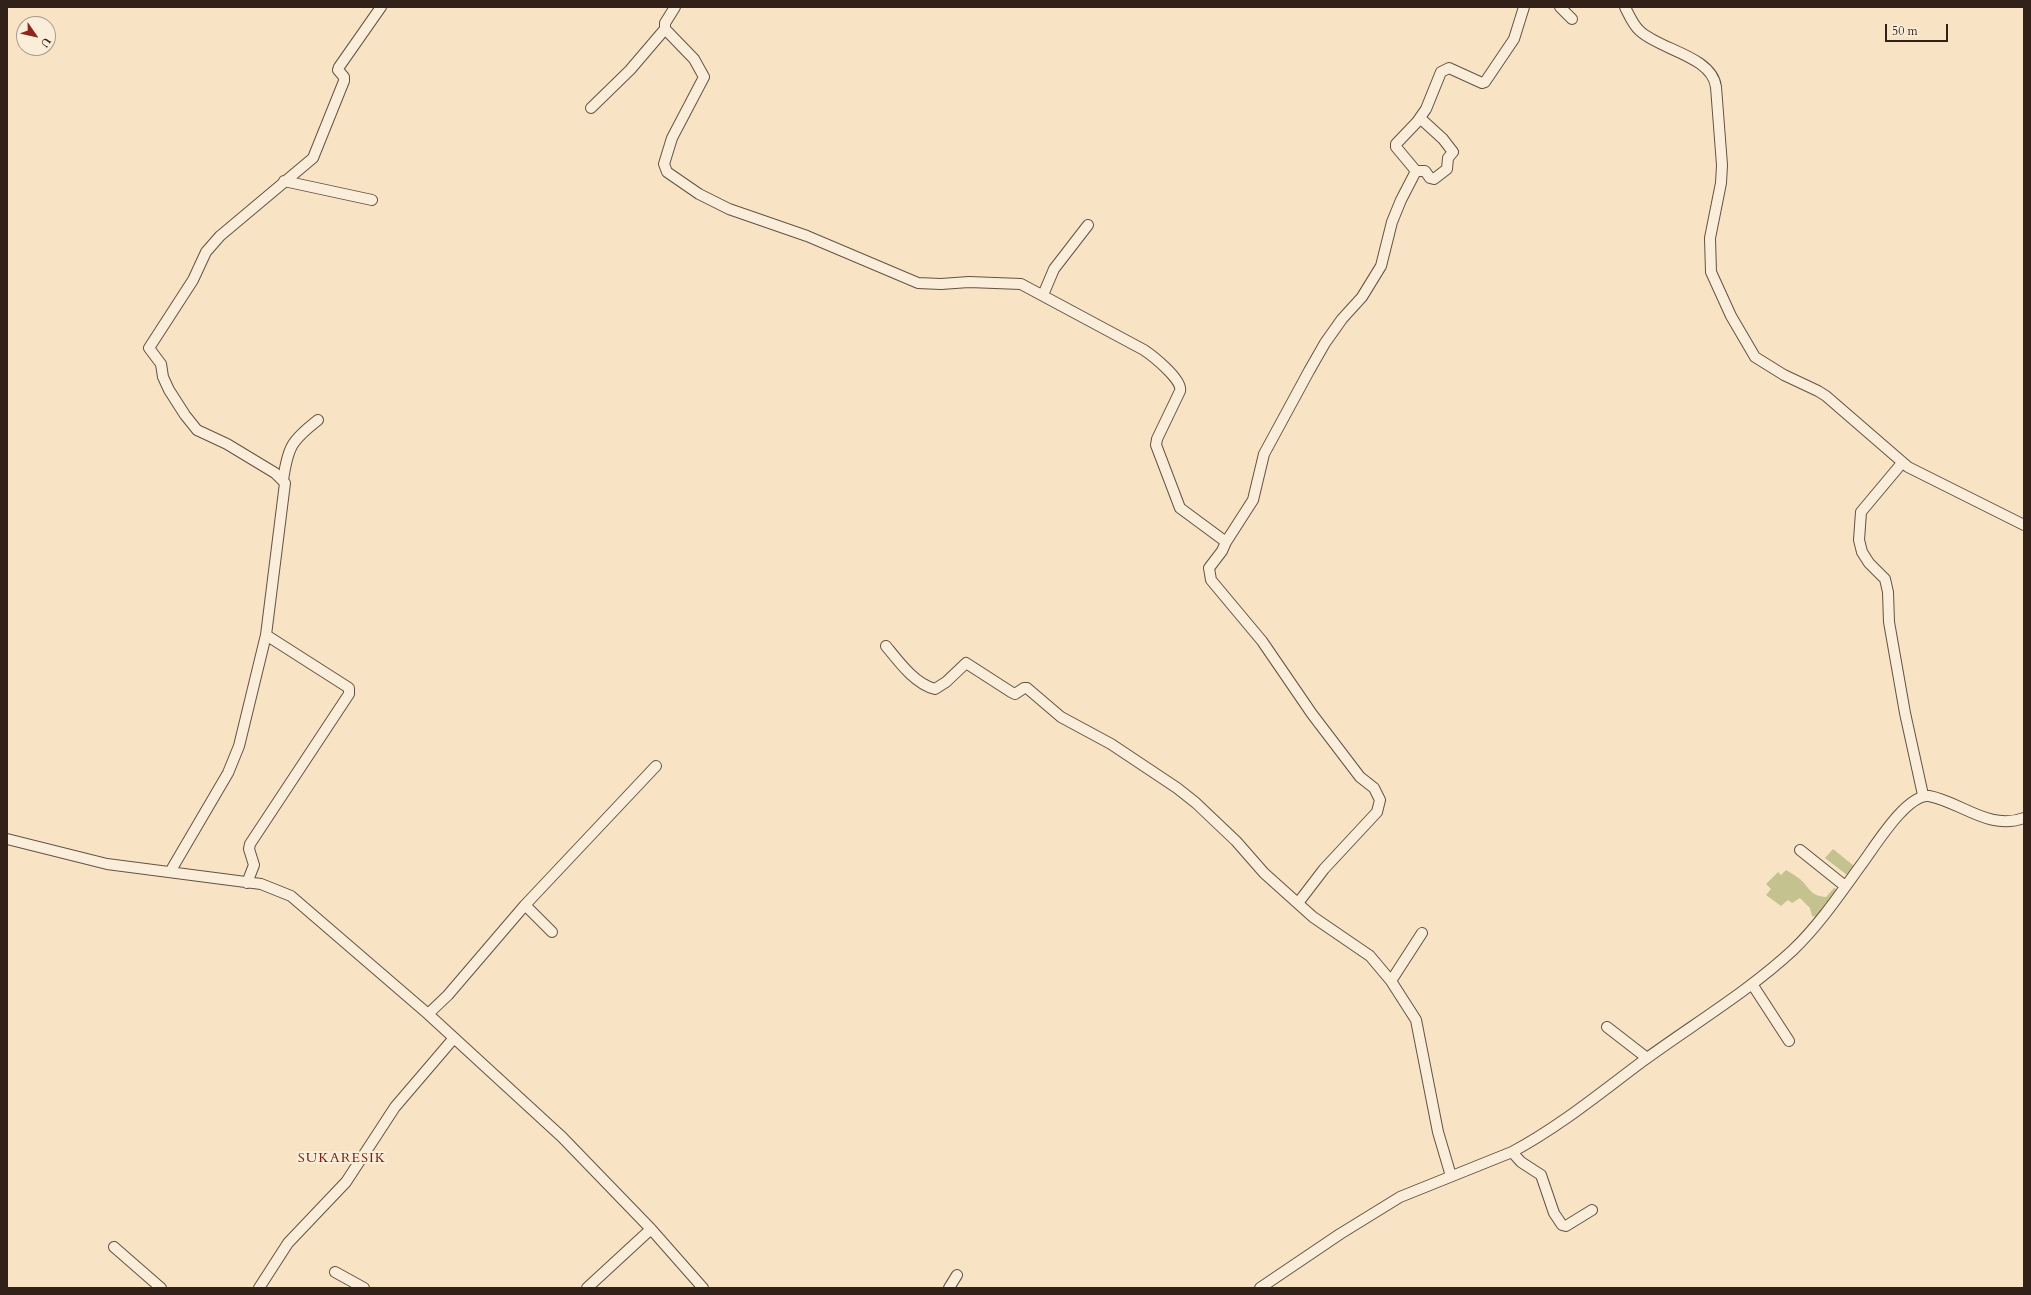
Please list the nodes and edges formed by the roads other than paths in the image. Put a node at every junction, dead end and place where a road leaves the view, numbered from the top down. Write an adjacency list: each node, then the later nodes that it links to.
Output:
1 (381, 7): 11 (street)
2 (675, 7): 7 (street)
3 (1524, 7): 9 (street)
4 (1560, 7): 6 (street)
5 (1625, 7): 16 (street)
6 (1572, 19)
7 (665, 29): 8 (street); 14 (street)
8 (591, 108)
9 (1420, 118): 10 (street); 10 (street)
10 (1416, 171): 19 (street)
11 (284, 181): 12 (street); 17 (street)
12 (372, 200)
13 (1088, 225): 14 (street)
14 (1043, 295): 19 (street)
15 (318, 420): 17 (street)
16 (1902, 463): 18 (street); 23 (street)
17 (283, 480): 20 (street)
18 (2024, 525)
19 (1226, 542): 30 (street)
20 (266, 635): 27 (street); 28 (street)
21 (886, 646): 30 (street)
22 (656, 766): 31 (street)
23 (1922, 796): 24 (street); 29 (street)
24 (2024, 818)
25 (7, 839): 27 (street)
26 (1800, 850): 29 (street)
27 (170, 872): 28 (street)
28 (247, 883): 36 (street)
29 (1845, 886): 35 (street)
30 (1298, 903): 34 (street)
31 (525, 905): 32 (street); 36 (street)
32 (552, 932)
33 (1422, 933): 34 (street)
34 (1391, 981): 42 (street)
35 (1752, 984): 39 (street); 40 (street)
36 (428, 1014): 38 (street)
37 (1607, 1027): 40 (street)
38 (454, 1038): 44 (street); 49 (street)
39 (1789, 1041)
40 (1647, 1058): 41 (street)
41 (1512, 1152): 42 (street); 43 (street)
42 (1451, 1176): 54 (street)
43 (1592, 1210)
44 (651, 1229): 51 (street); 52 (street)
45 (114, 1247): 48 (street)
46 (335, 1272): 50 (street)
47 (957, 1275): 53 (street)
48 (161, 1288)
49 (259, 1288)
50 (364, 1288)
51 (588, 1288)
52 (703, 1288)
53 (949, 1288)
54 (1260, 1288)

